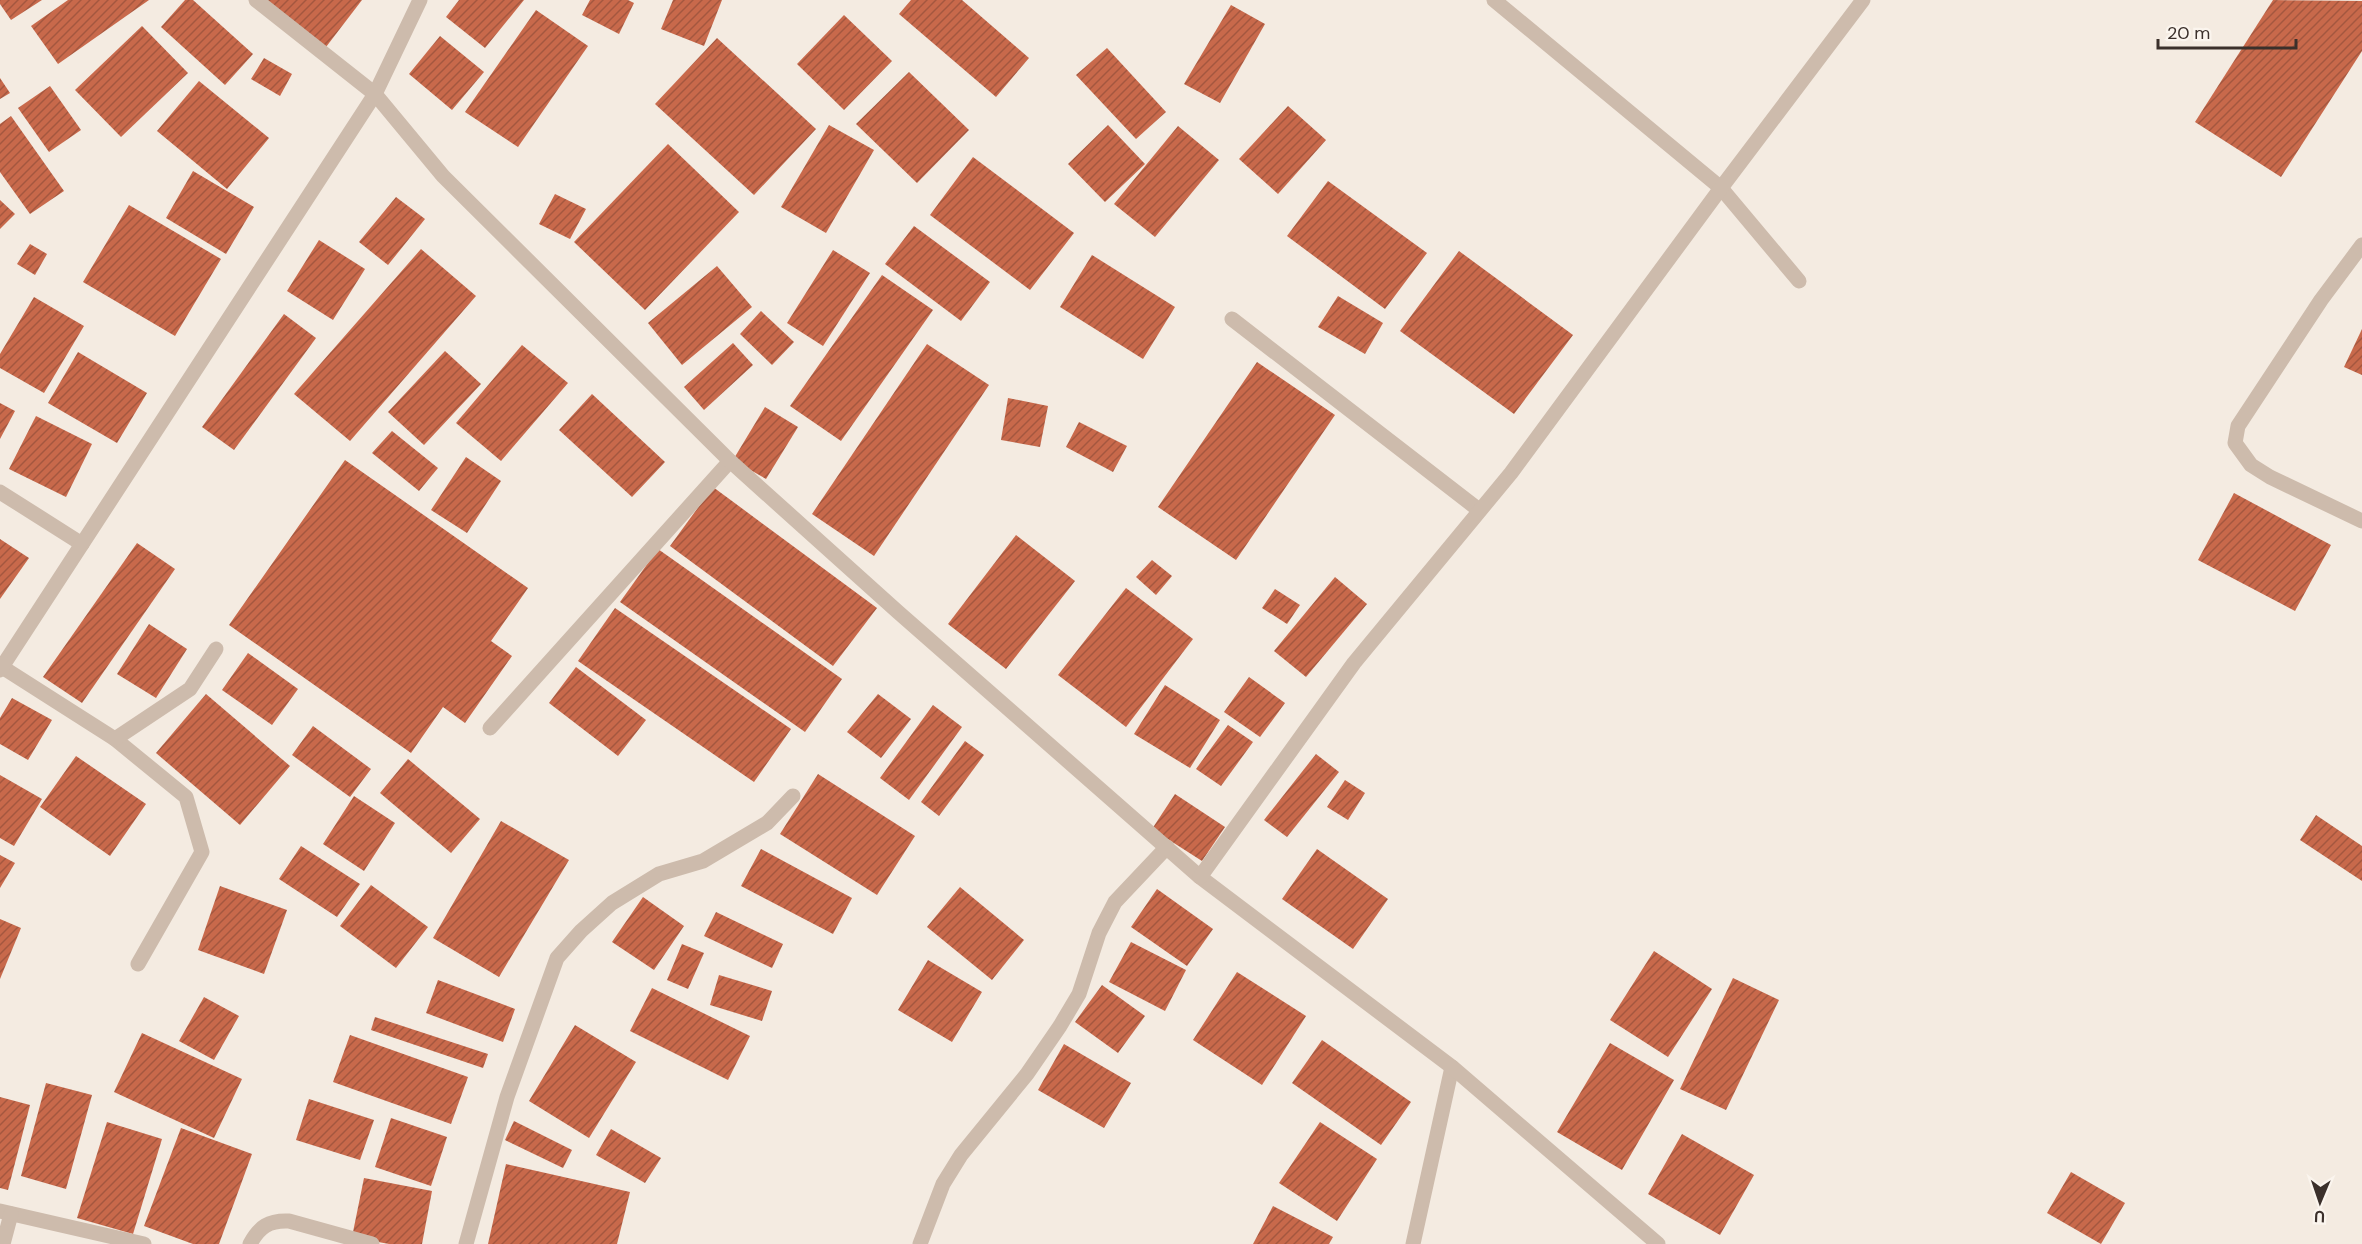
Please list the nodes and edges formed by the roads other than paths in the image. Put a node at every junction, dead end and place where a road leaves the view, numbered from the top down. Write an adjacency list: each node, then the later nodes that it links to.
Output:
1 (256, 0): 5 (street)
2 (420, 0): 5 (street)
3 (1494, 0): 6 (street)
4 (1863, 0): 6 (street)
5 (375, 93): 10 (street); 14 (street)
6 (1721, 188): 8 (street); 12 (street)
7 (2362, 245): 13 (street)
8 (1799, 282)
9 (1232, 319): 12 (street)
10 (730, 461): 17 (street); 20 (street)
11 (0, 492): 14 (street)
12 (1479, 510): 21 (street)
13 (2362, 520)
14 (82, 544): 16 (street)
15 (216, 649): 18 (street)
16 (1, 668): 18 (street)
17 (490, 728)
18 (115, 739): 22 (street)
19 (793, 796): 29 (street)
20 (1167, 847): 21 (street); 30 (street)
21 (1200, 877): 23 (street)
22 (138, 964)
23 (1452, 1067): 31 (street); 32 (street)
24 (5, 1213): 25 (street); 26 (street)
25 (3, 1244)
26 (144, 1244)
27 (250, 1244): 28 (street)
28 (372, 1244)
29 (466, 1244)
30 (920, 1244)
31 (1413, 1244)
32 (1658, 1244)

